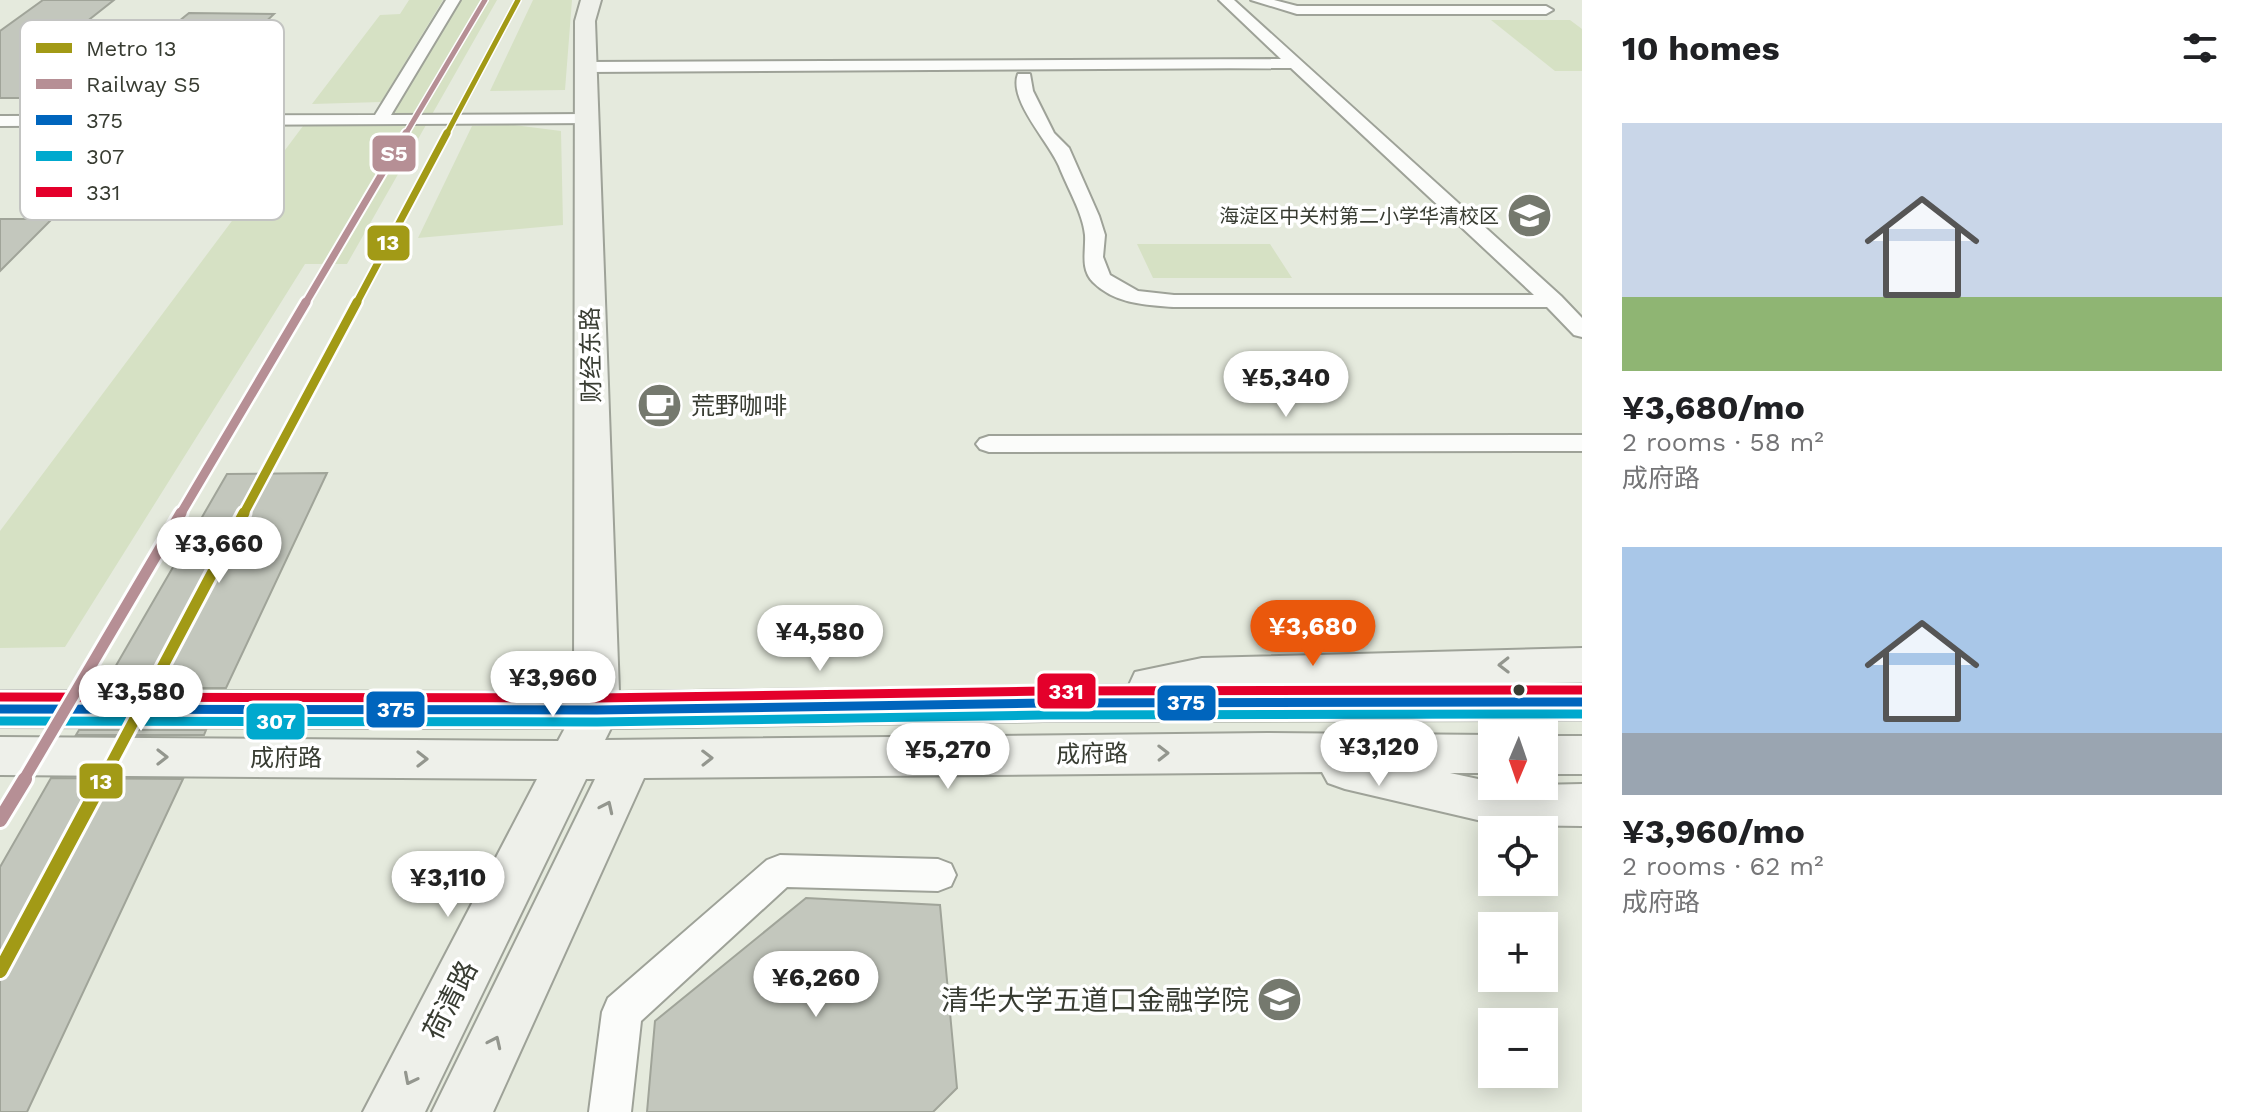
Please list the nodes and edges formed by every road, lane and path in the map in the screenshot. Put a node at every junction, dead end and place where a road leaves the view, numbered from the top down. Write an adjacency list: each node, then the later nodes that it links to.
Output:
1 (453, 0): 11 (street)
2 (591, 0): 7 (main road, 财经东路)
3 (1226, 0): 6 (street)
4 (1258, 0): 5 (street)
5 (1546, 10)
6 (1296, 63): 7 (street); 12 (street)
7 (586, 67): 9 (main road, 财经东路)
8 (1024, 77): 12 (street)
9 (587, 119): 11 (street); 21 (main road, 财经东路)
10 (284, 121): 11 (street)
11 (379, 121)
12 (1553, 301): 13 (street); 14 (street)
13 (1582, 301)
14 (1582, 330)
15 (1582, 443): 16 (street)
16 (989, 444)
17 (1582, 665): 19 (main road, 成府路, one-way to 19)
18 (1582, 702): 19 (main road, 成府路)
19 (1044, 703): 21 (main road, 成府路)
20 (0, 709): 21 (main road, 成府路)
21 (597, 710): 27 (main road); 28 (main road, 荷清路)
22 (1267, 752): 23 (main road, 成府路); 27 (main road, 成府路, one-way to 22); 29 (main road, 成府路)
23 (1478, 754)
24 (1558, 755): 25 (main road)
25 (1582, 755)
26 (0, 756): 28 (main road, 成府路, one-way to 28)
27 (629, 759): 28 (main road, 成府路); 32 (main road, one-way to 27)
28 (572, 760): 31 (main road, 荷清路, one-way to 31)
29 (1582, 805)
30 (938, 875): 33 (street)
31 (393, 1112)
32 (462, 1112)
33 (610, 1112)

